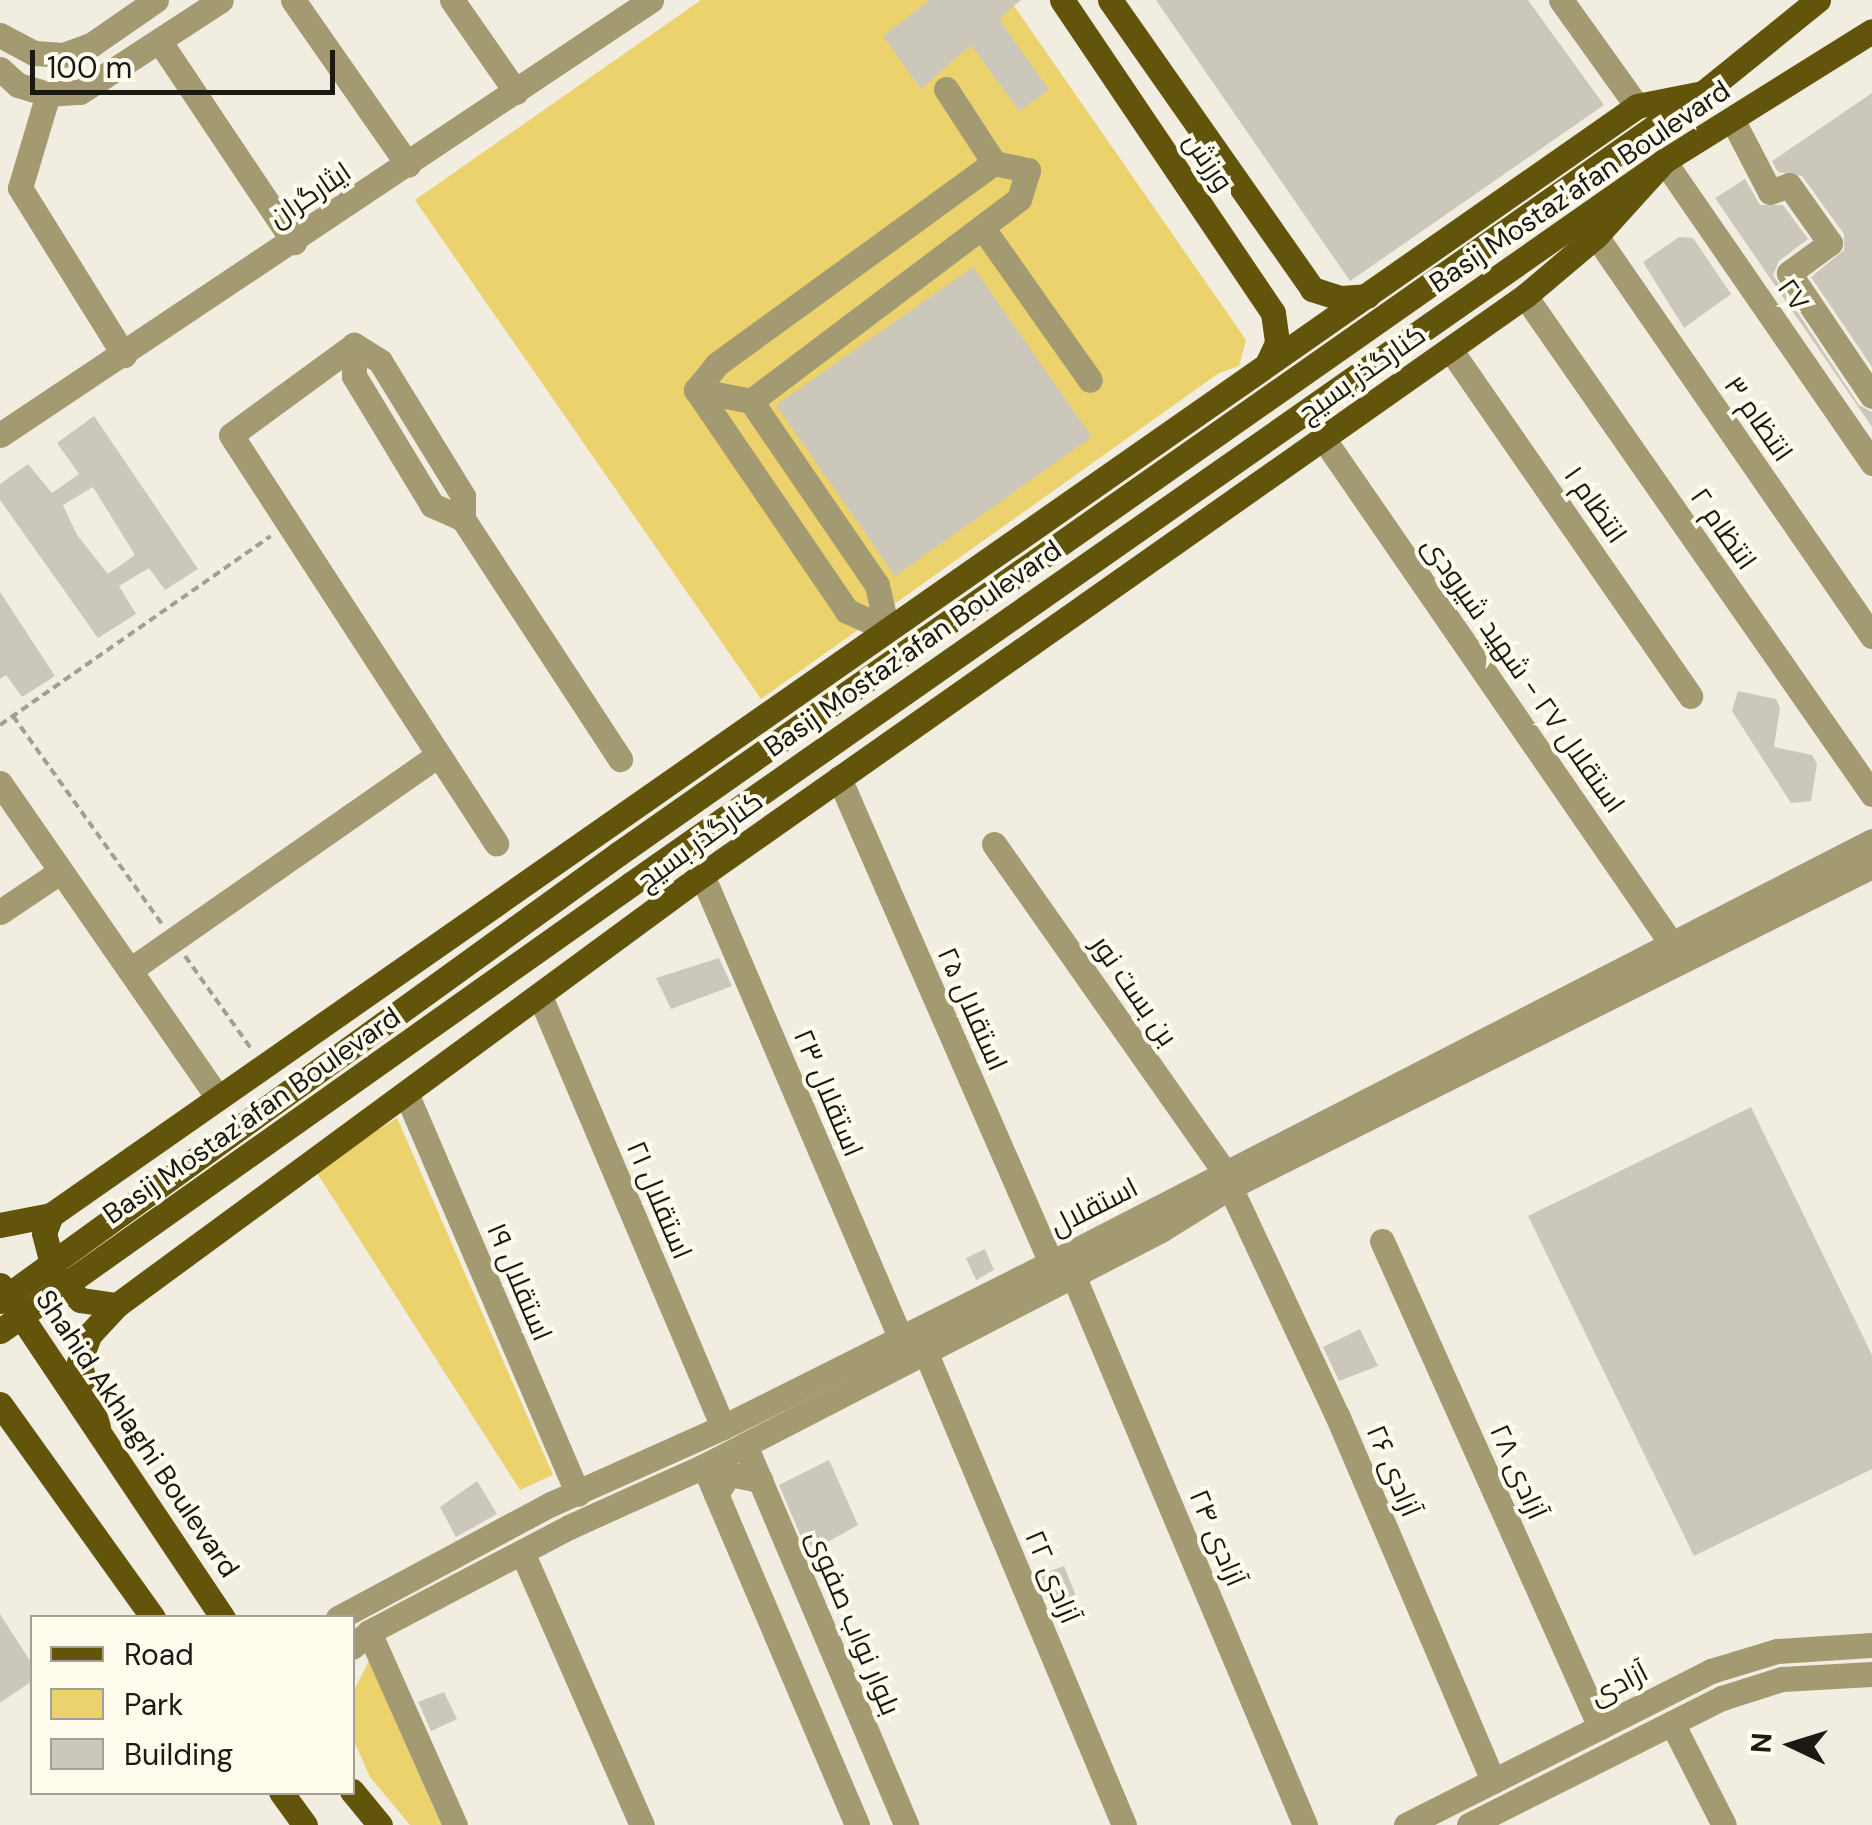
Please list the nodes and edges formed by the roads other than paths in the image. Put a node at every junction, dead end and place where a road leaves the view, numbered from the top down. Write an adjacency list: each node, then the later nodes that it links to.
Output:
1 (156, 0): 11 (street)
2 (221, 0): 13 (street)
3 (294, 0): 23 (street)
4 (452, 0): 16 (street)
5 (651, 0): 10 (street, ایثارگران)
6 (1062, 0): 31 (main road, ورزش)
7 (1110, 0): 27 (main road, ورزش)
8 (1561, 0): 19 (street)
9 (1815, 1): 17 (main road, Basij Mostaz'afan Boulevard)
10 (616, 10): 16 (street, ایثارگران)
11 (0, 35)
12 (1867, 36): 20 (main road, Basij Mostaz'afan Boulevard)
13 (160, 42): 18 (street); 26 (street)
14 (0, 69): 18 (street)
15 (946, 89): 22 (street)
16 (516, 92): 23 (street, ایثارگران)
17 (1703, 93): 19 (main road); 37 (main road, Basij Mostaz'afan Boulevard)
18 (48, 94): 30 (street)
19 (1637, 106): 27 (main road)
20 (1732, 119): 21 (main road, Basij Mostaz'afan Boulevard); 35 (street)
21 (1664, 161): 25 (main road, کنارگذر بسیج); 40 (street, ۲۷); 43 (main road, Basij Mostaz'afan Boulevard)
22 (994, 163): 24 (street); 34 (street)
23 (408, 164): 26 (street, ایثارگران)
24 (982, 227): 32 (street); 36 (street)
25 (1596, 236): 28 (main road, کنارگذر بسیج); 42 (street, انتظام ۳)
26 (294, 242): 30 (street, ایثارگران)
27 (1367, 296): 31 (main road)
28 (1525, 296): 29 (main road, کنارگذر بسیج); 50 (street, انتظام ۲)
29 (1450, 349): 39 (main road, کنارگذر بسیج); 45 (street, انتظام ۱)
30 (124, 355): 38 (street, ایثارگران)
31 (1267, 364): 33 (main road)
32 (1090, 380)
33 (1233, 387): 37 (main road); 41 (main road)
34 (696, 390): 36 (street); 41 (street)
35 (1872, 396)
36 (751, 400): 41 (street)
37 (1248, 412): 70 (main road, Basij Mostaz'afan Boulevard, bridge)
38 (0, 435)
39 (1323, 438): 44 (main road, کنارگذر بسیج); 58 (street, استقلال ۲۷ - شهید شیرودی)
40 (1872, 463)
41 (887, 630): 63 (main road)
42 (1872, 636)
43 (952, 657): 44 (main road); 72 (main road, Basij Mostaz'afan Boulevard, bridge)
44 (971, 684): 48 (main road, کنارگذر بسیج)
45 (1690, 696)
46 (437, 756): 47 (street); 52 (street); 59 (street)
47 (620, 758)
48 (838, 778): 56 (main road, کنارگذر بسیج); 68 (street, استقلال ۲۵)
49 (0, 784): 55 (street)
50 (1872, 794)
51 (1872, 841): 58 (street, استقلال)
52 (496, 843)
53 (994, 844): 64 (street, بن بست نور)
54 (1872, 866): 61 (street, استقلال)
55 (61, 871): 57 (street); 59 (street)
56 (702, 875): 60 (main road, کنارگذر بسیج); 73 (street, استقلال ۲۳)
57 (0, 912)
58 (1673, 946): 61 (street, استقلال)
59 (130, 970): 63 (street)
60 (540, 996): 62 (main road, کنارگذر بسیج); 78 (street, استقلال ۲۱)
61 (1469, 1060): 64 (street, استقلال)
62 (406, 1094): 71 (main road, کنارگذر بسیج); 84 (street, استقلال ۱۹)
63 (218, 1098): 65 (main road)
64 (1228, 1180): 68 (street, استقلال); 68 (street, استقلال); 95 (street, آزادی ۲۶)
65 (51, 1214): 66 (main road); 71 (main road)
66 (0, 1225)
67 (1382, 1240): 94 (street, آزادی ۲۸)
68 (1062, 1269): 73 (street, استقلال); 74 (street, استقلال); 106 (street, آزادی ۲۴)
69 (0, 1284): 77 (main road, Shahid Akhlaghi Boulevard)
70 (0, 1300)
71 (117, 1305): 77 (main road, کنارگذر بسیج)
72 (0, 1331)
73 (899, 1334): 75 (street, استقلال)
74 (925, 1351): 75 (street, استقلال); 105 (street, آزادی ۲۲)
75 (809, 1397): 78 (street, استقلال); 80 (street, استقلال)
76 (0, 1404): 81 (main road)
77 (98, 1427): 88 (main road, Shahid Akhlaghi Boulevard)
78 (724, 1427): 84 (street, استقلال)
79 (0, 1444): 81 (main road)
80 (744, 1445): 82 (street, استقلال); 83 (street, بلوار نواب صفوی)
81 (33, 1454): 87 (main road)
82 (704, 1466): 85 (street); 86 (street, استقلال)
83 (760, 1480): 85 (street); 104 (street, بلوار نواب صفوی)
84 (578, 1494): 89 (street, استقلال)
85 (716, 1494): 103 (street)
86 (522, 1552): 90 (street, استقلال); 102 (street)
87 (151, 1615)
88 (221, 1615)
89 (344, 1615)
90 (361, 1640): 101 (street)
91 (1872, 1645): 94 (street, آزادی)
92 (1872, 1674): 93 (street)
93 (1672, 1723): 98 (street); 109 (street)
94 (1600, 1728): 95 (street, آزادی)
95 (1493, 1781): 107 (street, آزادی)
96 (283, 1795): 99 (main road)
97 (355, 1795): 100 (main road)
98 (1500, 1818): 108 (street)
99 (305, 1825)
100 (380, 1825)
101 (455, 1825)
102 (642, 1825)
103 (857, 1825)
104 (906, 1825)
105 (1124, 1825)
106 (1305, 1825)
107 (1406, 1825)
108 (1469, 1825)
109 (1724, 1825)

